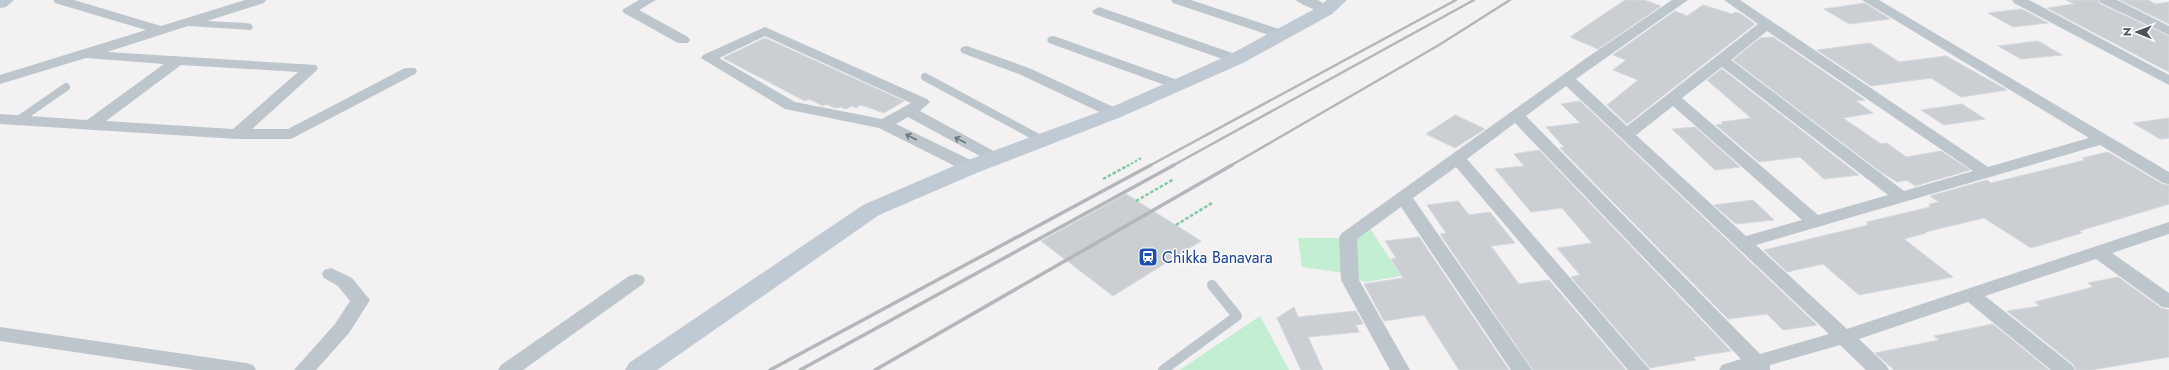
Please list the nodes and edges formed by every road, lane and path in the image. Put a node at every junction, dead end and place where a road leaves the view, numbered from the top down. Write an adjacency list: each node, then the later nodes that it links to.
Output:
1 (5, 0): 13 (street)
2 (60, 0): 19 (street)
3 (649, 0): 22 (street)
4 (1178, 0): 21 (street)
5 (1303, 0): 14 (street)
6 (1682, 0): 31 (street)
7 (1731, 0): 17 (street)
8 (1869, 0): 46 (street)
9 (1888, 0): 52 (street)
10 (2019, 0): 33 (street)
11 (2106, 0): 20 (street)
12 (251, 1): 16 (street)
13 (0, 3)
14 (1332, 5): 21 (street)
15 (1099, 11): 26 (street)
16 (181, 24): 18 (street); 19 (street)
17 (1767, 24): 27 (street); 53 (street)
18 (246, 27)
19 (160, 30): 25 (street)
20 (2169, 31)
21 (1283, 35): 26 (street)
22 (683, 40)
23 (1054, 40): 34 (street)
24 (968, 50): 38 (street)
25 (78, 55): 28 (street); 32 (street)
26 (1236, 59): 34 (street)
27 (1722, 60): 36 (street); 58 (street)
28 (177, 61): 43 (street); 44 (street)
29 (410, 71): 44 (street)
30 (925, 77): 47 (lane)
31 (1567, 79): 39 (street); 45 (street)
32 (0, 80)
33 (2169, 81)
34 (1178, 85): 38 (street)
35 (66, 87): 41 (lane)
36 (1673, 98): 45 (street); 61 (street)
37 (908, 111): 42 (street); 42 (street); 49 (street, one-way to 37)
38 (1114, 113): 47 (street)
39 (1516, 115): 48 (street); 73 (street)
40 (0, 120): 41 (street)
41 (17, 121): 43 (street)
42 (884, 124): 51 (street, one-way to 42)
43 (88, 126): 44 (street)
44 (237, 134)
45 (1627, 134): 64 (street)
46 (2103, 139): 53 (street); 56 (street)
47 (1044, 141): 49 (street)
48 (1457, 157): 57 (street); 81 (street)
49 (995, 158): 51 (street)
50 (1141, 158): 54 (path)
51 (971, 167): 77 (street)
52 (2169, 169)
53 (1985, 172): 58 (street)
54 (1103, 179)
55 (1174, 179): 59 (path)
56 (2169, 179)
57 (1402, 196): 79 (street); 80 (street)
58 (1900, 196): 61 (street)
59 (1136, 201)
60 (1212, 203): 62 (path)
61 (1814, 221): 64 (street)
62 (1176, 225)
63 (2169, 228): 65 (street)
64 (1744, 242): 72 (street)
65 (2098, 252): 69 (street); 70 (street)
66 (331, 274): 75 (street)
67 (636, 280): 76 (street)
68 (1212, 285): 78 (lane)
69 (1971, 295): 72 (street); 84 (street)
70 (2169, 302)
71 (0, 334): 74 (street)
72 (1844, 337): 73 (street); 83 (street)
73 (1759, 366): 82 (street)
74 (246, 370)
75 (304, 370)
76 (508, 370)
77 (638, 370)
78 (1163, 370)
79 (1400, 370)
80 (1522, 370)
81 (1640, 370)
82 (1729, 370)
83 (1879, 370)
84 (2065, 370)

